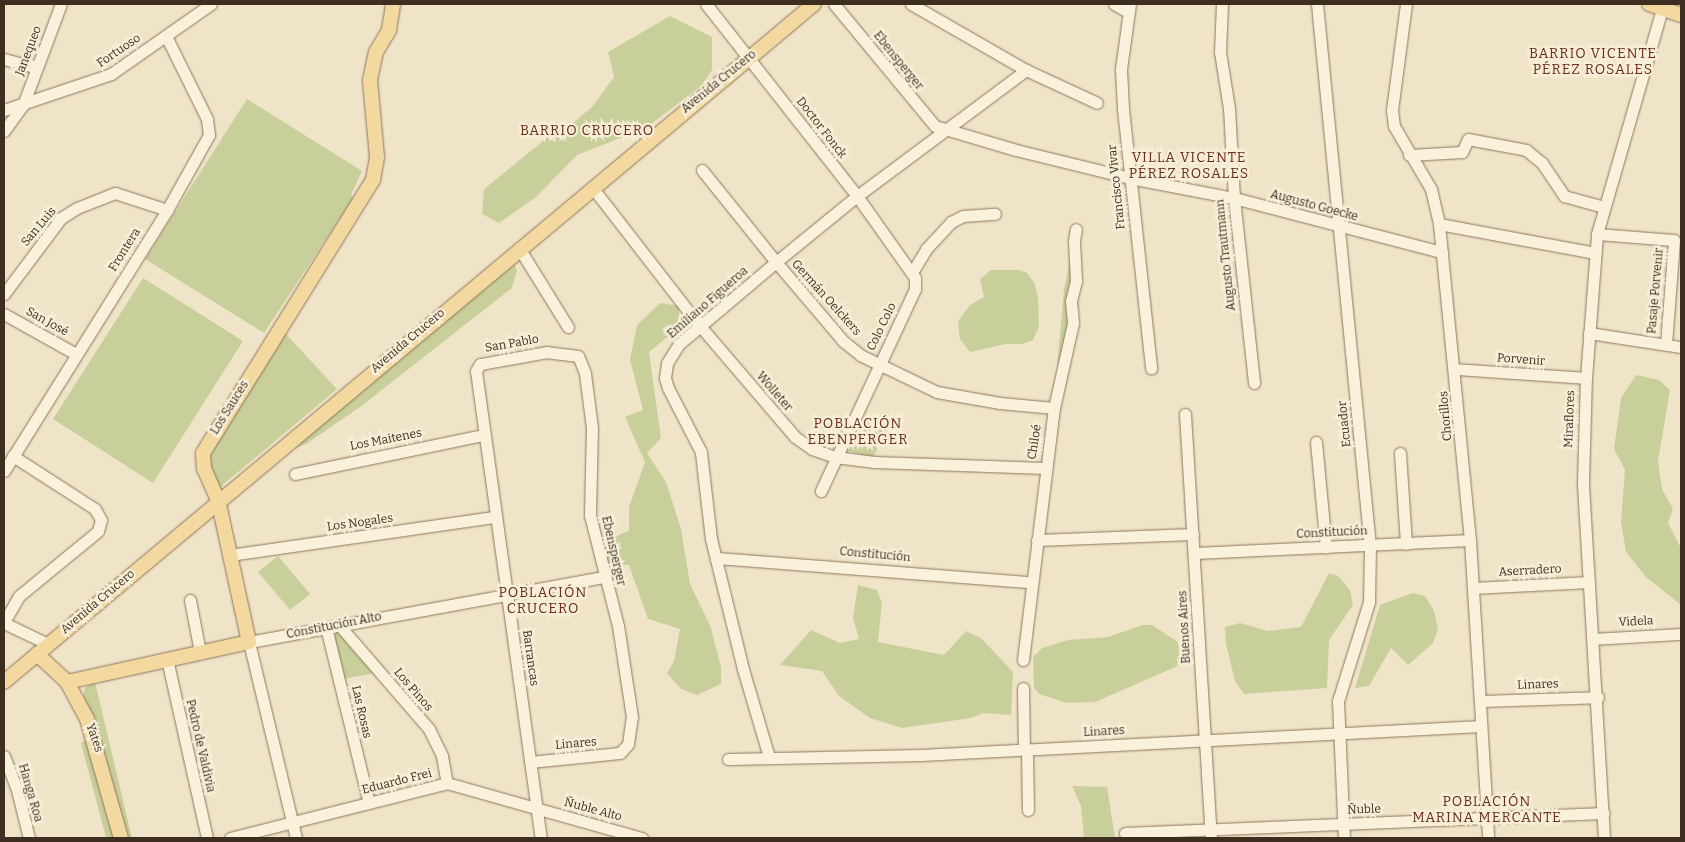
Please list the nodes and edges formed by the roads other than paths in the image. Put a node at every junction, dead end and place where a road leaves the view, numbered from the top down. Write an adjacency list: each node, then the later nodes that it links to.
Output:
1 (61, 4): 18 (street, Janequeo)
2 (211, 4): 15 (street, Fortuoso)
3 (393, 4): 69 (main road, Los Sauces)
4 (706, 4): 16 (street, Doctor Fonck)
5 (814, 4): 16 (main road, Avenida Crucero)
6 (834, 4): 23 (street, Ebensperger)
7 (911, 4): 19 (street)
8 (1114, 4): 13 (street)
9 (1222, 4): 30 (street, Augusto Trautmann)
10 (1317, 4): 35 (street, Ecuador)
11 (1406, 4): 25 (street, Chorillos)
12 (1655, 6): 14 (main road); 31 (street, Miraflores)
13 (1129, 8): 27 (street, Francisco Vivar)
14 (1681, 15)
15 (166, 36): 21 (street, Fortuoso); 32 (street, Frontera)
16 (749, 58): 28 (main road, Avenida Crucero); 29 (street, Doctor Fonck)
17 (4, 59): 18 (street)
18 (36, 68): 21 (street, Janequeo)
19 (1026, 70): 20 (street); 23 (street, Emiliano Figueroa)
20 (1097, 103)
21 (23, 105): 22 (street, Fortuoso); 24 (street, Janequeo)
22 (4, 110)
23 (946, 129): 27 (street, Augusto Goecke); 29 (street, Emiliano Figueroa)
24 (4, 131)
25 (1409, 155): 31 (street); 34 (street, Chorillos)
26 (702, 170): 41 (street, Germán Oelckers)
27 (1130, 178): 30 (street, Augusto Goecke); 54 (street, Francisco Vivar)
28 (592, 187): 38 (main road, Avenida Crucero); 45 (street, Wolleter)
29 (857, 196): 41 (street, Emiliano Figueroa); 42 (street, Doctor Fonck)
30 (1234, 198): 35 (street, Augusto Goecke); 57 (street, Augusto Trautmann)
31 (1604, 207): 37 (street, Miraflores)
32 (167, 210): 43 (street, San Luis); 50 (street, Frontera)
33 (995, 214): 42 (street, Colo Colo)
34 (1439, 224): 39 (street, Chorillos); 40 (street)
35 (1339, 227): 39 (street, Augusto Goecke); 75 (street, Ecuador)
36 (1076, 229): 58 (street, Chiloé)
37 (1597, 234): 40 (street, Miraflores); 48 (street, Pasaje Porvenir)
38 (519, 248): 46 (street); 69 (main road, Avenida Crucero)
39 (1442, 252): 55 (street, Chorillos)
40 (1595, 253): 47 (street, Miraflores)
41 (776, 262): 45 (street, Emiliano Figueroa); 53 (street, Germán Oelckers)
42 (913, 271): 53 (street, Colo Colo)
43 (4, 294)
44 (4, 314): 50 (street, San José)
45 (700, 326): 64 (street, Wolleter); 79 (street, Emiliano Figueroa)
46 (568, 327)
47 (1589, 333): 48 (street); 56 (street, Miraflores)
48 (1666, 345): 49 (street)
49 (1681, 347)
50 (76, 354): 63 (street, Frontera)
51 (578, 356): 52 (street, San Pablo); 80 (street, Ebensperger)
52 (480, 364): 60 (street, Barrancas)
53 (878, 366): 58 (street, Germán Oelckers); 64 (street, Colo Colo)
54 (1151, 368)
55 (1455, 370): 56 (street, Porvenir); 73 (street, Chorillos)
56 (1586, 378): 82 (street, Miraflores)
57 (1254, 383)
58 (1054, 408): 65 (street, Chiloé)
59 (1185, 414): 71 (street, Buenos Aires)
60 (483, 435): 67 (street, Los Maitenes); 70 (street, Barrancas)
61 (1316, 442): 76 (street)
62 (1400, 453): 74 (street)
63 (13, 456): 66 (street, Frontera); 86 (street)
64 (835, 457): 65 (street, Wolleter); 68 (street, Colo Colo)
65 (1045, 468): 72 (street, Chiloé)
66 (4, 471)
67 (295, 474)
68 (821, 491)
69 (218, 500): 78 (main road, Los Sauces); 92 (main road, Avenida Crucero)
70 (495, 517): 78 (street, Los Nogales); 84 (street, Barrancas)
71 (1193, 534): 72 (street); 77 (street, Buenos Aires)
72 (1037, 540): 81 (street, Chiloé)
73 (1470, 540): 74 (street, Constitución); 83 (street, Chorillos)
74 (1406, 544): 75 (street, Constitución)
75 (1370, 546): 76 (street, Constitución); 103 (street, Ecuador)
76 (1326, 548): 77 (street, Constitución)
77 (1195, 553): 104 (street, Buenos Aires)
78 (230, 555): 91 (main road, Los Sauces)
79 (716, 558): 81 (street, Constitución); 108 (street, Emiliano Figueroa)
80 (603, 577): 84 (street, Constitución Alto); 105 (street, Ebensperger)
81 (1031, 582): 96 (street, Chiloé)
82 (1589, 582): 83 (street, Aserradero); 90 (street, Miraflores)
83 (1473, 588): 101 (street, Chorillos)
84 (507, 593): 87 (street, Constitución Alto); 110 (street, Barrancas)
85 (190, 600): 93 (street)
86 (4, 622): 92 (street)
87 (339, 625): 88 (street, Constitución Alto); 111 (street, Los Pinos)
88 (326, 627): 91 (street, Constitución Alto); 112 (street, Las Rosas)
89 (1681, 634): 90 (street, Videla)
90 (1593, 638): 100 (street, Miraflores)
91 (250, 642): 93 (main road, Constitución Alto); 117 (street, Los Sauces)
92 (48, 644): 94 (main road, Avenida Crucero)
93 (200, 652): 95 (main road, Constitución Alto)
94 (37, 654): 97 (main road, Avenida Crucero); 98 (main road, Yates)
95 (167, 659): 98 (main road, Constitución Alto); 124 (street, Pedro de Valdivia)
96 (1023, 660)
97 (4, 682)
98 (66, 682): 123 (main road, Yates)
99 (1023, 688): 106 (street)
100 (1598, 697): 101 (street, Linares); 115 (street, Miraflores)
101 (1480, 701): 102 (street, Chorillos)
102 (1481, 726): 103 (street, Linares); 116 (street, Chorillos)
103 (1340, 733): 104 (street, Linares); 118 (street, Ecuador)
104 (1205, 740): 106 (street, Linares); 120 (street, Buenos Aires)
105 (624, 750): 110 (street, Linares)
106 (1025, 750): 108 (street, Linares); 114 (street)
107 (4, 756): 122 (street, Hanga Roa)
108 (769, 757): 109 (street, Linares)
109 (728, 759)
110 (530, 762): 113 (street, Barrancas)
111 (447, 783): 112 (street, Eduardo Frei); 113 (street, Eduardo Frei)
112 (368, 803): 117 (street, Eduardo Frei)
113 (538, 809): 121 (street, Ñuble Alto); 127 (street, Barrancas)
114 (1028, 810)
115 (1604, 814): 116 (street, Ñuble); 131 (street, Miraflores)
116 (1486, 818): 118 (street, Ñuble); 130 (street, Chorillos)
117 (292, 823): 125 (street, Eduardo Frei); 126 (street, Los Sauces)
118 (1344, 825): 120 (street, Ñuble); 129 (street, Ecuador)
119 (1125, 834): 120 (street, Ñuble)
120 (1211, 834)
121 (624, 835): 128 (street, Ñuble Alto)
122 (29, 838)
123 (121, 838)
124 (207, 838)
125 (230, 838)
126 (296, 838)
127 (541, 838)
128 (642, 838)
129 (1344, 838)
130 (1488, 838)
131 (1604, 838)

